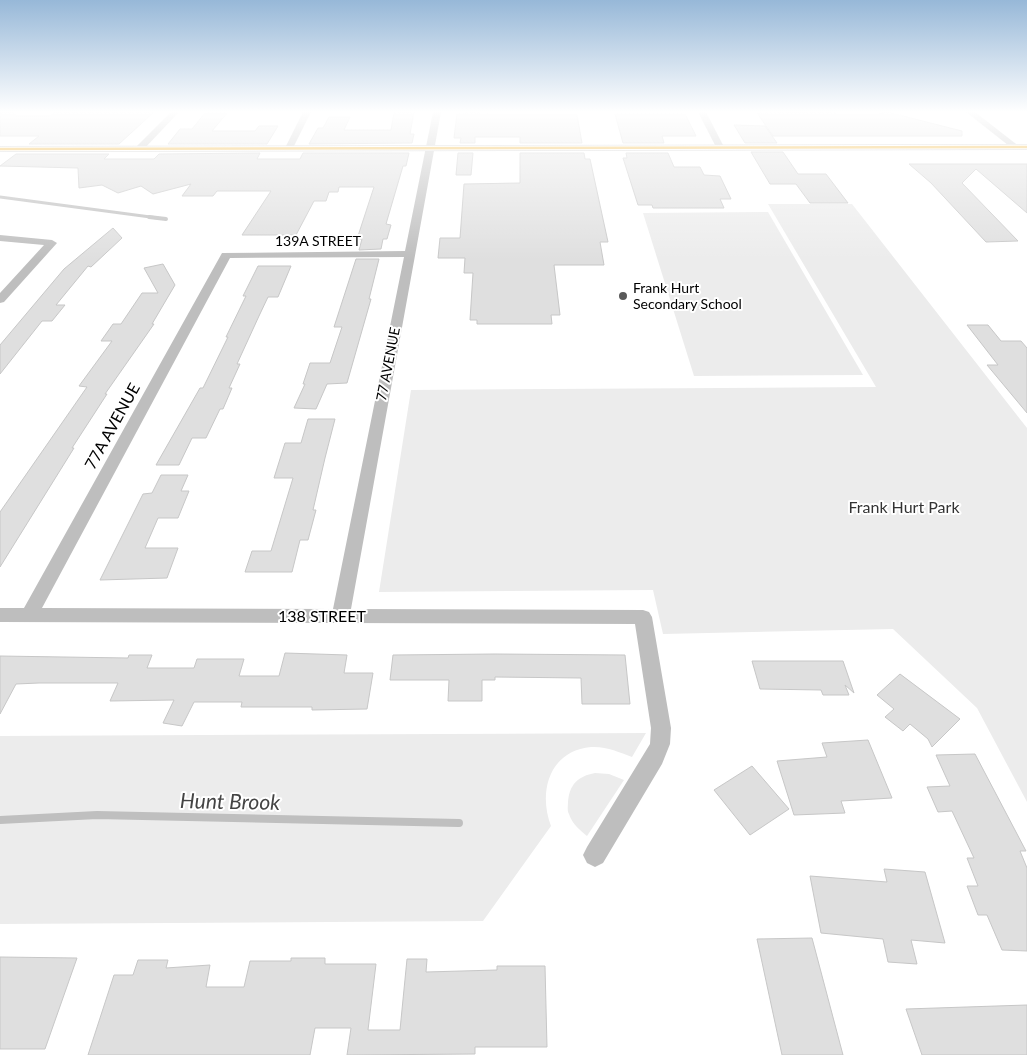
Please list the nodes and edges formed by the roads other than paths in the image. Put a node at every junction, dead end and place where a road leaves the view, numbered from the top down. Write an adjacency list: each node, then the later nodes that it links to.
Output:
1 (427, 161): 3 (street, 77 AVENUE)
2 (0, 238): 5 (street)
3 (409, 254): 4 (street, 139A STREET); 8 (street, 77 AVENUE)
4 (226, 255): 6 (street, 77A AVENUE)
5 (0, 300)
6 (29, 614): 7 (street, 138 STREET); 8 (street, 138 STREET)
7 (0, 615)
8 (341, 616): 9 (street, 138 STREET)
9 (644, 618): 10 (street)
10 (595, 855)

